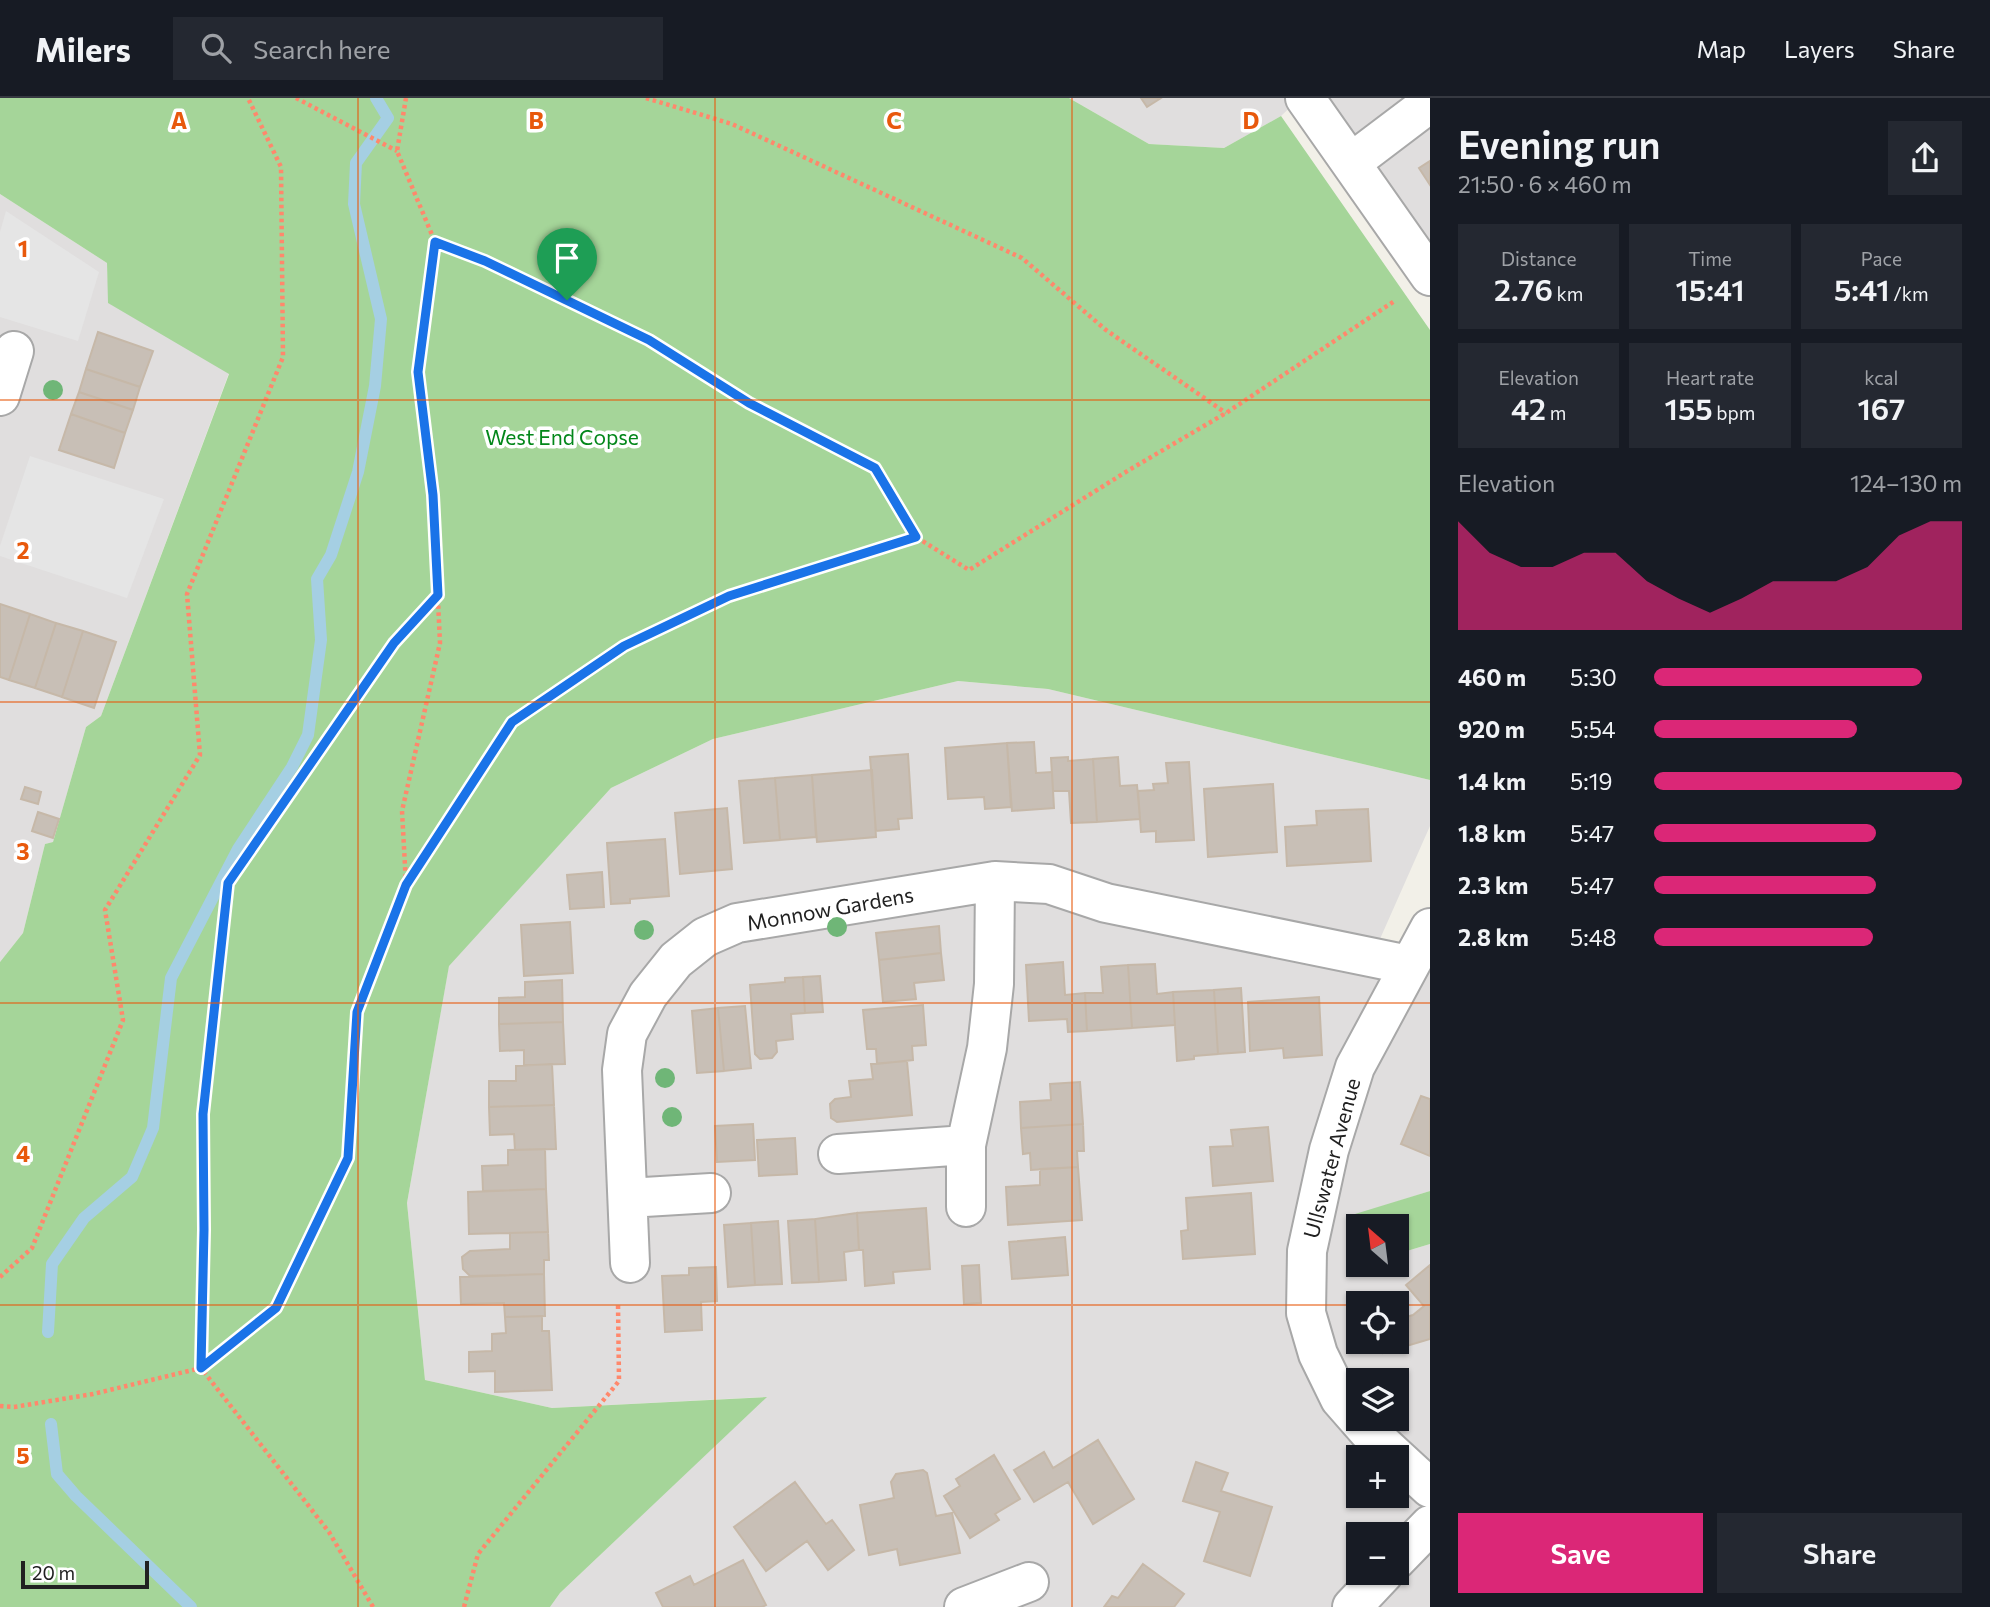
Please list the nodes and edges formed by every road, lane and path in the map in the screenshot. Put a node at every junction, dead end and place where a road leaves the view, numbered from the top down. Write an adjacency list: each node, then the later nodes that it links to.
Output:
1 (248, 98): 26 (path)
2 (296, 98): 7 (path)
3 (406, 98): 7 (path)
4 (646, 98): 13 (path)
5 (1305, 98): 8 (street)
6 (1430, 103): 8 (street)
7 (397, 151): 9 (path)
8 (1352, 162): 10 (street)
9 (435, 242): 14 (path); 15 (path)
10 (1419, 284): 13 (path)
11 (14, 351): 12 (street)
12 (0, 396)
13 (1226, 413): 14 (path)
14 (916, 537): 17 (path)
15 (438, 595): 17 (path); 27 (path)
16 (995, 881): 19 (street, Monnow Gardens); 20 (street); 23 (street, Monnow Gardens)
17 (406, 885): 27 (path)
18 (1430, 928): 19 (street, Ullswater Avenue)
19 (1409, 965): 29 (street, Ullswater Avenue)
20 (966, 1146): 21 (street); 24 (street)
21 (838, 1154)
22 (711, 1194): 23 (street)
23 (628, 1198): 25 (street, Monnow Gardens)
24 (966, 1207)
25 (630, 1262): 35 (path)
26 (0, 1277)
27 (201, 1368): 28 (path); 34 (path)
28 (0, 1406)
29 (1430, 1488)
30 (1430, 1525): 31 (street)
31 (1409, 1547)
32 (1028, 1583): 36 (street)
33 (1373, 1585): 37 (street)
34 (373, 1607)
35 (464, 1607)
36 (964, 1607)
37 (1352, 1607)

